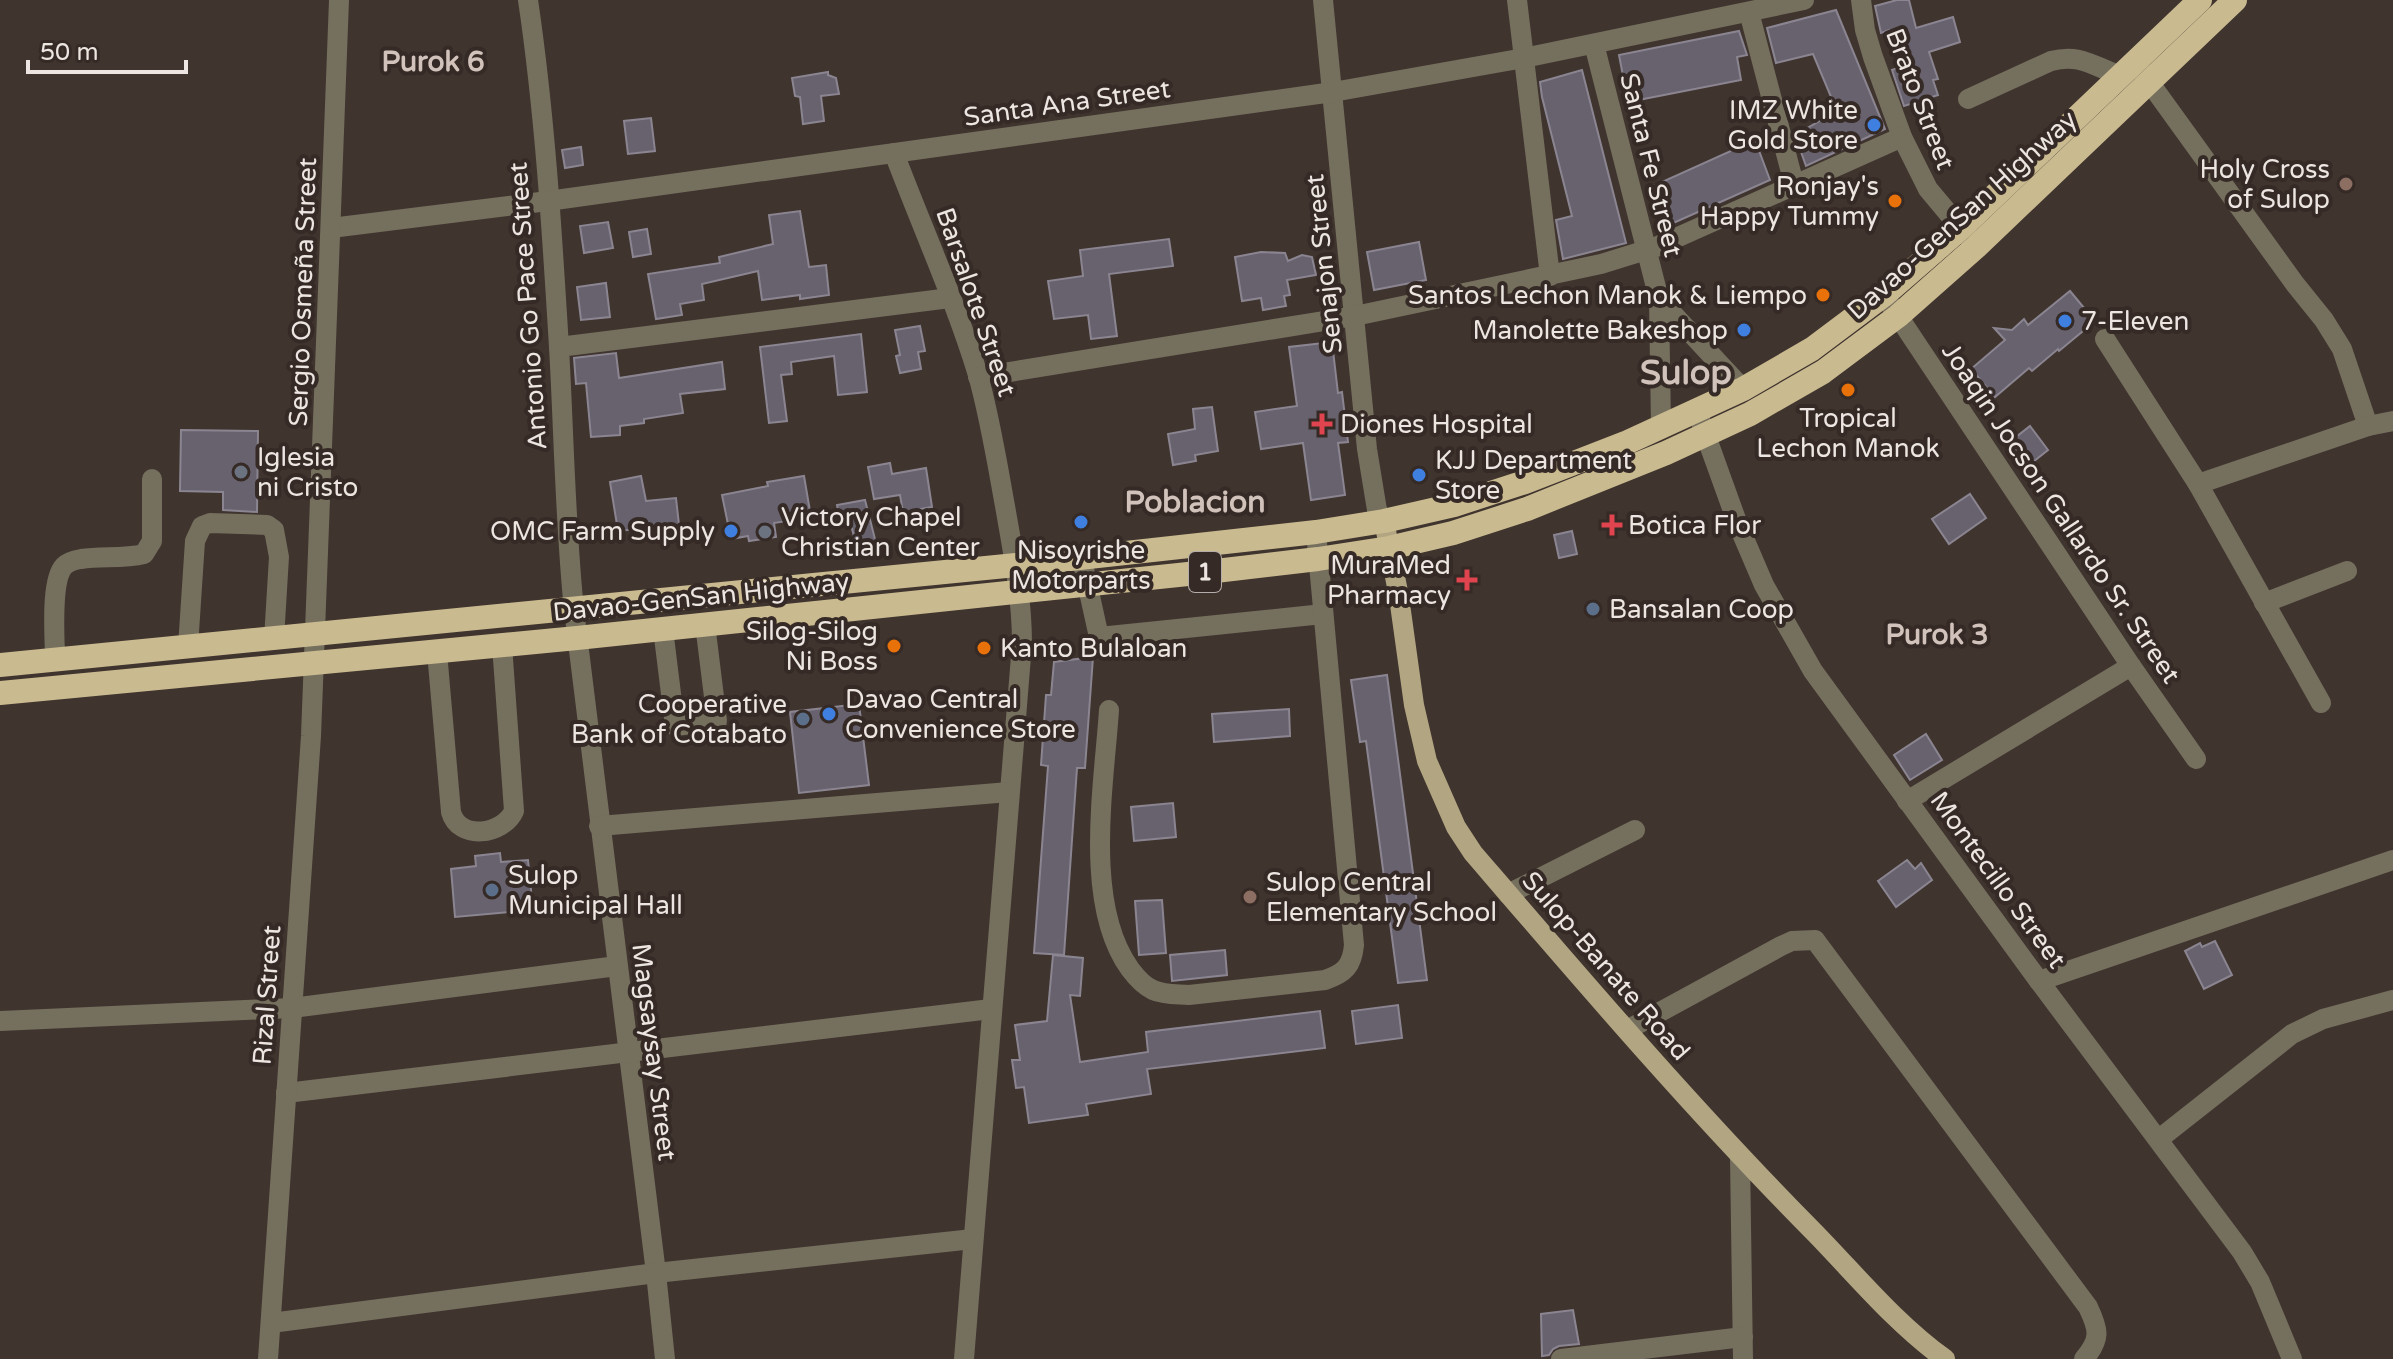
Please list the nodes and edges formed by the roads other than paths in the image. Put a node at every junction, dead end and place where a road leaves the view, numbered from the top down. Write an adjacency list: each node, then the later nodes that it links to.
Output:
1 (339, 0): 22 (street, Sergio Osmeña Street)
2 (528, 0): 21 (street, Antonio Go Pace Street)
3 (1323, 0): 16 (street, Senajon Street)
4 (1517, 0): 13 (street)
5 (1703, 0): 11 (street)
6 (1804, 0): 10 (street, Santa Ana Street)
7 (1861, 0): 18 (street, Brato Street)
8 (2200, 0): 14 (highway, Davao-GenSan Highway / 1)
9 (2235, 0): 15 (highway, Davao-GenSan Highway / 1)
10 (1749, 12): 11 (street, Santa Ana Street); 20 (street)
11 (1706, 21): 12 (street, Santa Ana Street)
12 (1594, 44): 13 (street, Santa Ana Street); 25 (street, Santa Fe Street)
13 (1524, 58): 16 (street, Santa Ana Street); 26 (street)
14 (2128, 69): 15 (street); 17 (street); 23 (highway, Davao-GenSan Highway / 1)
15 (2149, 82): 24 (highway, Davao-GenSan Highway / 1); 37 (street)
16 (1333, 92): 19 (street, Santa Ana Street); 30 (street, Senajon Street)
17 (1968, 99)
18 (1902, 137): 20 (street); 23 (street, Brato Street)
19 (894, 153): 21 (street, Santa Ana Street); 27 (street, Barsalote Street)
20 (1794, 184): 25 (street)
21 (548, 201): 22 (street, Santa Ana Street); 32 (street, Antonio Go Pace Street)
22 (331, 228): 56 (street, Sergio Osmeña Street)
23 (1961, 228): 24 (street, Brato Street); 29 (highway, Davao-GenSan Highway / 1)
24 (1976, 247): 29 (highway, Davao-GenSan Highway / 1)
25 (1645, 250): 26 (street); 28 (street, Santa Fe Street)
26 (1550, 276): 30 (street)
27 (950, 298): 32 (street); 33 (street, Barsalote Street)
28 (1659, 299): 34 (street, Santa Fe Street); 38 (street, Santa Fe Street)
29 (1891, 306): 34 (highway, Davao-GenSan Highway / 1); 39 (highway, Davao-GenSan Highway / 1); 65 (street, Joaqin Jocson Gallardo Sr. Street)
30 (1355, 316): 33 (street); 42 (street, Senajon Street)
31 (2105, 339): 41 (street)
32 (559, 347): 52 (street, Antonio Go Pace Street)
33 (978, 377): 47 (street, Barsalote Street)
34 (1743, 389): 35 (highway, Davao-GenSan Highway / 1)
35 (1697, 411): 38 (highway, Davao-GenSan Highway / 1); 39 (street, Montecillo Street)
36 (2393, 421): 37 (street)
37 (2368, 426): 41 (street)
38 (1661, 427): 42 (highway, Davao-GenSan Highway / 1)
39 (1706, 435): 44 (highway, Davao-GenSan Highway / 1); 71 (street, Montecillo Street)
40 (152, 479): 62 (street)
41 (2198, 484): 51 (street)
42 (1384, 521): 43 (highway, Davao-GenSan Highway / 1); 44 (main road, Sulop-Banate Road)
43 (1316, 532): 45 (highway, Davao-GenSan Highway / 1); 46 (street)
44 (1389, 548): 46 (highway, Davao-GenSan Highway / 1); 75 (main road, Sulop-Banate Road)
45 (1081, 557): 47 (highway, Davao-GenSan Highway / 1); 49 (street)
46 (1318, 559): 49 (highway, Davao-GenSan Highway / 1); 53 (street)
47 (1016, 565): 50 (street, Barsalote Street); 52 (highway, Davao-GenSan Highway / 1)
48 (2347, 571): 51 (street)
49 (1088, 585): 50 (highway, Davao-GenSan Highway / 1); 53 (street)
50 (1019, 592): 54 (highway, Davao-GenSan Highway / 1); 70 (street, Barsalote Street)
51 (2264, 603): 67 (street)
52 (574, 610): 56 (highway, Davao-GenSan Highway / 1); 57 (street, Magsaysay Street)
53 (1323, 614): 68 (street)
54 (705, 624): 55 (highway, Davao-GenSan Highway / 1); 55 (street)
55 (663, 629): 57 (highway, Davao-GenSan Highway / 1)
56 (315, 635): 58 (highway, Davao-GenSan Highway / 1); 63 (street, Rizal Street)
57 (577, 638): 59 (highway, Davao-GenSan Highway / 1); 72 (street, Magsaysay Street)
58 (274, 639): 60 (highway, Davao-GenSan Highway / 1); 60 (street)
59 (502, 645): 61 (highway, Davao-GenSan Highway / 1); 61 (street)
60 (188, 647): 62 (highway, Davao-GenSan Highway / 1)
61 (437, 652): 63 (highway, Davao-GenSan Highway / 1)
62 (55, 659): 64 (highway, Davao-GenSan Highway / 1)
63 (314, 663): 66 (highway, Davao-GenSan Highway / 1); 79 (street, Rizal Street)
64 (0, 665)
65 (2131, 666): 69 (street, Joaqin Jocson Gallardo Sr. Street); 71 (street)
66 (0, 693)
67 (2321, 703)
68 (1109, 710)
69 (2196, 759)
70 (1009, 792): 72 (street); 80 (street, Barsalote Street)
71 (1907, 801): 77 (street, Montecillo Street)
72 (599, 826): 76 (street, Magsaysay Street)
73 (1635, 830): 75 (street)
74 (2393, 860): 77 (street)
75 (1508, 894): 82 (main road, Sulop-Banate Road)
76 (617, 966): 79 (street); 83 (street, Magsaysay Street)
77 (2039, 981): 85 (street, Montecillo Street)
78 (2393, 1000): 85 (street)
79 (292, 1008): 81 (street); 84 (street, Rizal Street)
80 (991, 1009): 83 (street); 87 (street, Barsalote Street)
81 (0, 1021)
82 (1627, 1030): 86 (main road, Sulop-Banate Road); 98 (street)
83 (627, 1052): 84 (street); 88 (street, Magsaysay Street)
84 (286, 1093): 89 (street, Rizal Street)
85 (2159, 1139): 99 (street, Montecillo Street)
86 (1740, 1158): 90 (street); 91 (main road, Sulop-Banate Road)
87 (973, 1239): 88 (street); 94 (street, Barsalote Street)
88 (656, 1273): 89 (street); 93 (street, Magsaysay Street)
89 (271, 1323): 92 (street, Rizal Street)
90 (1743, 1337): 95 (street); 96 (street)
91 (1921, 1349): 97 (main road, Sulop-Banate Road)
92 (268, 1359)
93 (665, 1359)
94 (964, 1359)
95 (1561, 1359)
96 (1743, 1359)
97 (1945, 1359)
98 (2084, 1359)
99 (2292, 1359)

